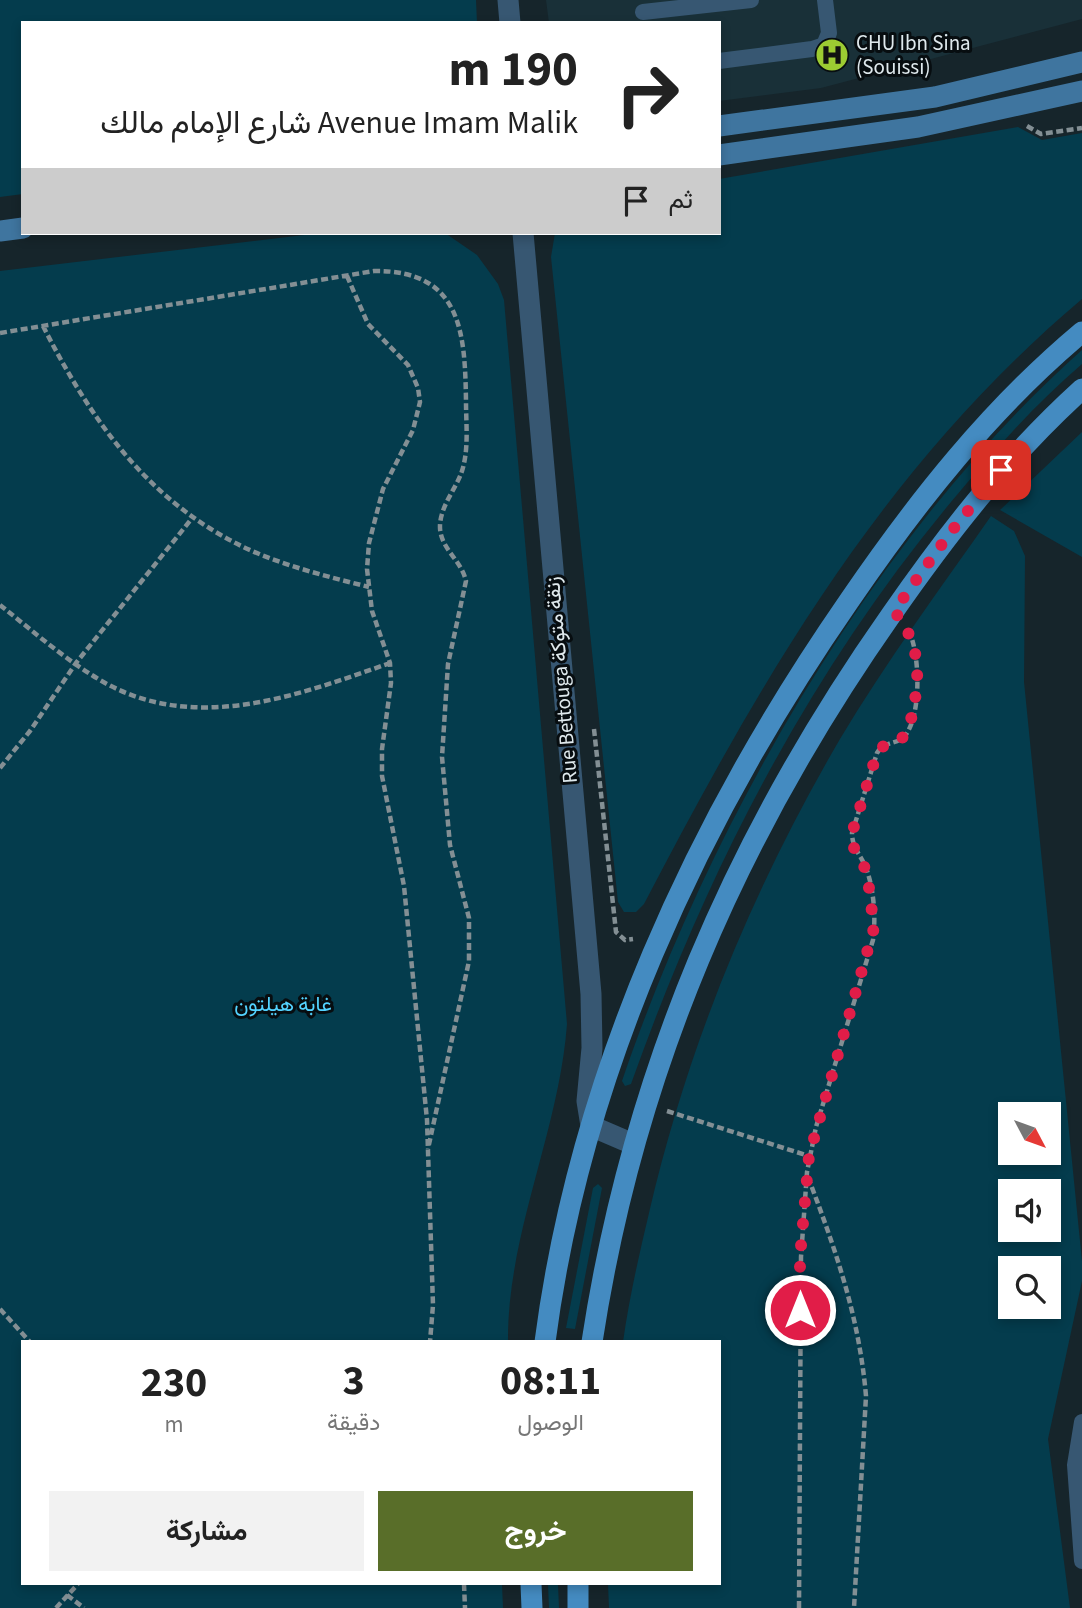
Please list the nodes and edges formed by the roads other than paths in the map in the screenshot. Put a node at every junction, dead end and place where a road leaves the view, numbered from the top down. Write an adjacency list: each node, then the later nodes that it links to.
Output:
1 (508, 0): 5 (street)
2 (751, 0): 4 (lane)
3 (825, 0): 6 (lane)
4 (643, 12)
5 (510, 21)
6 (721, 61)
7 (1082, 62): 9 (main road)
8 (1082, 91): 10 (main road)
9 (721, 126)
10 (721, 155)
11 (21, 228): 12 (main road)
12 (0, 231)
13 (523, 235): 16 (street, Rue Bettouga زنقة متوكة)
14 (1082, 332): 16 (main road)
15 (1082, 389): 17 (main road)
16 (591, 1126): 17 (street); 18 (main road)
17 (633, 1144): 19 (main road)
18 (545, 1340)
19 (592, 1340)
20 (1082, 1422): 21 (lane)
21 (1082, 1561)
22 (531, 1585): 24 (main road)
23 (578, 1585): 25 (main road)
24 (532, 1608)
25 (578, 1608)

